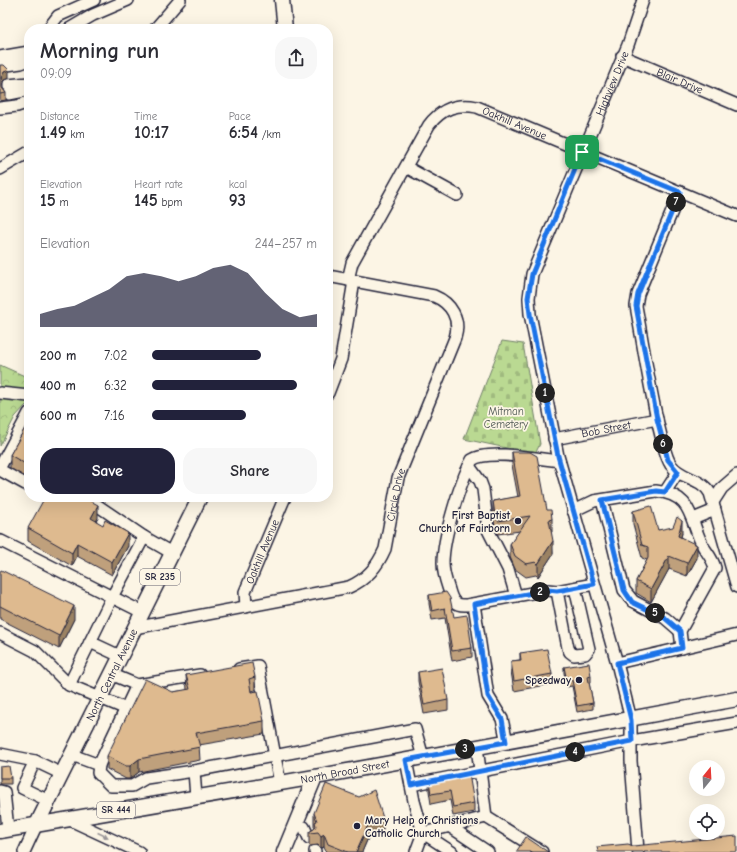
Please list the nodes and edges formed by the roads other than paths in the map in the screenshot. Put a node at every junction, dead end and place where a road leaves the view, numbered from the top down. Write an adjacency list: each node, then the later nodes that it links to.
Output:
1 (94, 0): 6 (street)
2 (128, 0): 9 (street)
3 (180, 0): 10 (street)
4 (282, 0): 11 (main road)
5 (643, 0): 13 (street, Highview Drive)
6 (74, 8): 7 (street); 8 (street)
7 (52, 24)
8 (78, 24)
9 (83, 24)
10 (159, 24)
11 (284, 24)
12 (24, 53): 14 (street)
13 (622, 56): 20 (street, Blair Drive); 22 (street, Highview Drive)
14 (0, 57)
15 (24, 62): 16 (street)
16 (0, 66)
17 (24, 85): 18 (street)
18 (24, 90)
19 (24, 104): 21 (street)
20 (737, 105)
21 (0, 108)
22 (582, 152): 25 (street, Oakhill Avenue); 27 (street, Oakhill Avenue); 37 (street, Highview Drive)
23 (24, 155): 24 (street); 26 (street)
24 (0, 161)
25 (406, 167): 28 (street); 31 (street, Oakhill Avenue)
26 (0, 170)
27 (680, 192): 29 (street, Oakhill Avenue); 35 (street)
28 (457, 195)
29 (737, 216)
30 (333, 277): 31 (street, Circle Drive)
31 (351, 281): 32 (street, Oakhill Avenue); 65 (street, Circle Drive)
32 (333, 380)
33 (0, 393): 34 (street)
34 (24, 395)
35 (657, 419): 37 (street, Bob Street); 42 (street)
36 (24, 422): 40 (street)
37 (554, 438): 38 (street, Highview Drive)
38 (559, 461): 39 (street); 51 (street, Highview Drive)
39 (469, 466): 62 (street); 64 (street)
40 (0, 467)
41 (0, 470): 44 (street)
42 (678, 472): 45 (street); 50 (street)
43 (737, 475): 50 (street)
44 (24, 483)
45 (665, 492): 46 (street); 52 (street)
46 (602, 500): 51 (street); 68 (street)
47 (92, 502): 53 (street)
48 (198, 502): 55 (main road, North Central Avenue / SR 235)
49 (283, 502): 65 (street, Oakhill Avenue)
50 (714, 506): 52 (street); 56 (street)
51 (573, 511): 58 (street, Highview Drive)
52 (693, 519): 57 (street)
53 (144, 537): 55 (street); 63 (street)
54 (0, 541): 63 (street)
55 (172, 553): 66 (main road, North Central Avenue / SR 235)
56 (730, 561): 57 (street); 59 (street)
57 (714, 565): 68 (street)
58 (594, 584): 60 (street); 74 (street, Highview Drive)
59 (737, 587)
60 (576, 588): 61 (street); 61 (street)
61 (557, 591): 62 (street)
62 (516, 596): 64 (street)
63 (112, 597): 66 (street); 71 (street)
64 (474, 604): 86 (street)
65 (246, 607): 67 (street, Circle Drive)
66 (142, 612): 67 (main road, North Central Avenue / SR 235)
67 (134, 628): 73 (main road, North Central Avenue / SR 235)
68 (680, 631): 72 (street)
69 (0, 633): 78 (street)
70 (737, 635): 72 (street)
71 (90, 642): 73 (street); 78 (street)
72 (682, 648): 74 (street)
73 (120, 656): 77 (main road, North Central Avenue / SR 235)
74 (617, 663): 83 (street, Highview Drive)
75 (230, 670): 90 (street)
76 (208, 673): 79 (street)
77 (111, 674): 79 (street); 80 (main road, North Central Avenue / SR 235)
78 (69, 685): 80 (street)
79 (137, 685): 82 (street)
80 (99, 698): 82 (street); 89 (main road, North Central Avenue / SR 235)
81 (737, 699): 83 (main road, North Broad Street / SR 444)
82 (124, 708): 94 (street)
83 (631, 720): 85 (street, Highview Drive); 86 (main road, North Broad Street / SR 444)
84 (737, 723): 85 (street)
85 (632, 741): 95 (street); 121 (street, Highview Drive)
86 (506, 742): 87 (main road, North Broad Street / SR 444)
87 (477, 747): 91 (main road, North Broad Street / SR 444); 95 (street)
88 (0, 754): 93 (street)
89 (72, 755): 94 (street); 97 (main road, North Central Avenue / SR 235)
90 (274, 755): 91 (street); 96 (street); 99 (street)
91 (423, 757): 92 (main road, North Broad Street / SR 444)
92 (406, 760): 98 (main road, North Broad Street / SR 444); 100 (street)
93 (35, 761): 97 (street); 101 (street)
94 (99, 765): 96 (street)
95 (481, 770): 100 (street); 105 (street)
96 (194, 771): 103 (street)
97 (62, 774): 104 (main road, North Central Avenue / SR 235)
98 (315, 777): 99 (main road, North Broad Street / SR 444); 108 (main road)
99 (280, 783): 103 (main road, North Broad Street / SR 444)
100 (411, 785): 111 (street)
101 (22, 788): 102 (street); 104 (street)
102 (2, 792): 110 (street)
103 (196, 797): 106 (main road, North Broad Street / SR 444)
104 (49, 801): 107 (main road, North Central Avenue / SR 235)
105 (486, 817): 109 (street); 120 (street)
106 (68, 819): 107 (main road, North Broad Street / SR 444); 115 (street, one-way to 115)
107 (37, 824): 110 (main road, North Broad Street); 114 (street, North Central Avenue)
108 (296, 824): 112 (street); 116 (main road)
109 (450, 826): 111 (street); 119 (street)
110 (4, 830)
111 (423, 833): 117 (street); 118 (street)
112 (309, 838)
113 (651, 850): 121 (street)
114 (24, 852)
115 (139, 852)
116 (284, 852)
117 (416, 852)
118 (452, 852)
119 (488, 852)
120 (542, 852)
121 (634, 852)

